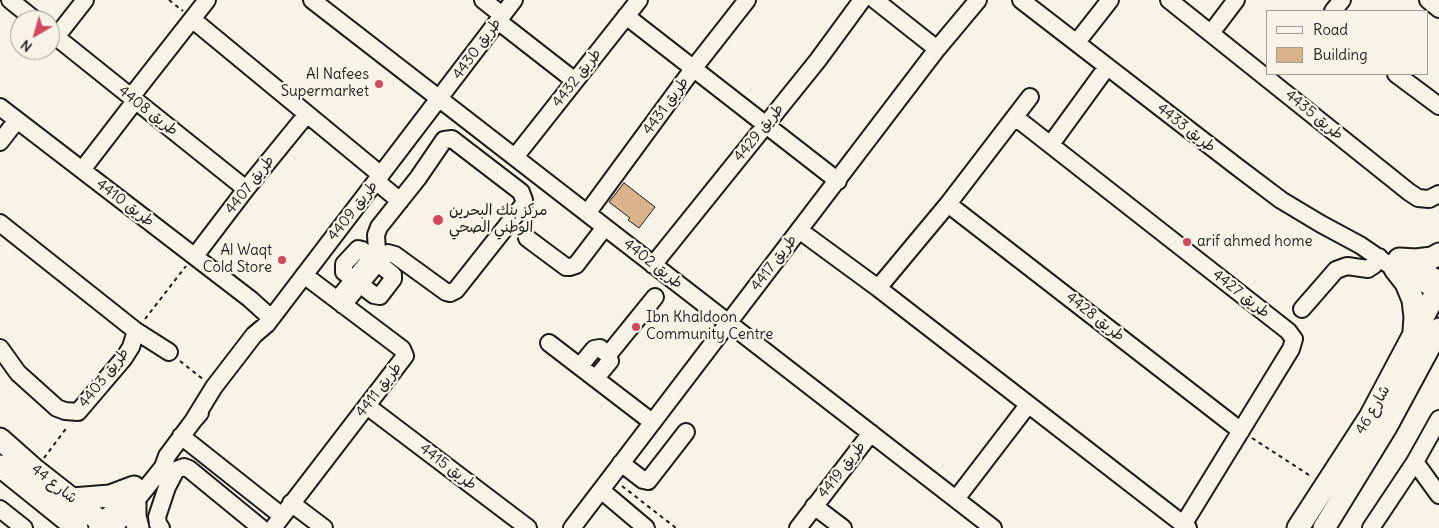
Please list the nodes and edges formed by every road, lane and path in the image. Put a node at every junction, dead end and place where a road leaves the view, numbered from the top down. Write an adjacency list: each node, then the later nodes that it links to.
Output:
1 (10, 0): 20 (street)
2 (85, 0): 25 (street)
3 (169, 0): 24 (path)
4 (207, 0): 24 (street)
5 (312, 0): 38 (street, طريق 4402)
6 (483, 0): 23 (street)
7 (514, 0): 23 (street, طريق 4430)
8 (639, 0): 22 (street, طريق 4432)
9 (747, 0): 31 (street, طريق 4431)
10 (862, 0): 44 (street, طريق 4429)
11 (875, 0): 29 (street)
12 (978, 0): 29 (street, طريق 4417)
13 (1021, 0): 28 (street, طريق 4433)
14 (1110, 0): 28 (street)
15 (1169, 0): 26 (street, طريق 4435)
16 (1236, 0): 26 (street)
17 (1342, 0): 21 (street)
18 (1428, 0): 19 (street)
19 (1439, 9)
20 (22, 10)
21 (1334, 10)
22 (626, 16): 31 (street); 35 (street, طريق 4432)
23 (500, 18): 35 (street); 38 (street, طريق 4430)
24 (192, 19): 37 (street); 41 (street)
25 (60, 27)
26 (1211, 33): 32 (street, طريق 4435)
27 (60, 41): 37 (street, طريق 4408)
28 (1077, 42): 30 (street, طريق 4433)
29 (937, 50): 50 (street, طريق 4417)
30 (1107, 67): 46 (street); 63 (street, طريق 4433)
31 (693, 69): 44 (street); 55 (street, طريق 4431)
32 (1266, 70)
33 (1397, 75): 39 (street)
34 (1280, 79): 52 (street, طريق 4435)
35 (575, 81): 47 (street, طريق 4432)
36 (1030, 98): 42 (street)
37 (133, 99): 48 (street); 51 (street, طريق 4408)
38 (440, 99): 47 (street, طريق 4402); 49 (street, طريق 4409)
39 (1439, 106)
40 (0, 107): 43 (street, طريق 4410)
41 (307, 114): 49 (street); 51 (street, طريق 4407)
42 (1015, 117): 46 (street, طريق 4427); 54 (street)
43 (17, 120): 45 (street); 48 (street, طريق 4410)
44 (765, 125): 50 (street); 64 (street, طريق 4429)
45 (0, 142)
46 (1051, 144): 90 (street, طريق 4427)
47 (516, 157): 55 (street, طريق 4402)
48 (82, 170): 61 (street, طريق 4410)
49 (378, 178): 53 (street); 65 (street, طريق 4409)
50 (838, 181): 58 (street, طريق 4417)
51 (246, 189): 61 (street, طريق 4407)
52 (1439, 194)
53 (400, 201): 62 (street); 62 (street)
54 (948, 204): 68 (street); 90 (street, طريق 4428)
55 (588, 212): 57 (street, طريق 4402)
56 (0, 223): 75 (street, طريق 4403)
57 (606, 227): 59 (street); 64 (street, طريق 4402)
58 (799, 230): 68 (street, طريق 4427); 73 (street, طريق 4417)
59 (528, 238)
60 (1439, 254): 63 (main road)
61 (195, 256): 72 (street, طريق 4410); 75 (path)
62 (375, 260): 66 (street); 66 (street); 66 (street)
63 (1391, 262): 67 (street, طريق 4433); 71 (street); 76 (main road)
64 (653, 265): 73 (street, طريق 4402)
65 (304, 275): 70 (street, طريق 4411); 72 (street, طريق 4409)
66 (357, 282): 70 (street)
67 (1438, 287): 76 (main road, شارع 46)
68 (878, 288): 84 (street, طريق 4427)
69 (655, 297): 80 (street)
70 (340, 302): 85 (street, طريق 4411)
71 (1302, 309)
72 (271, 318): 83 (street, طريق 4409); 88 (street, طريق 4409)
73 (729, 322): 89 (street, طريق 4417); 92 (street, طريق 4402)
74 (1439, 330): 126 (main road, شارع 46)
75 (136, 331): 79 (street, طريق 4403); 86 (street, طريق 4403)
76 (1414, 335): 100 (main road, شارع 46)
77 (549, 343): 81 (street)
78 (0, 348): 86 (street, طريق 4403)
79 (169, 352): 83 (path)
80 (608, 355): 81 (street); 82 (street)
81 (580, 366): 82 (street)
82 (596, 378): 89 (street)
83 (214, 387): 88 (street, طريق 4409)
84 (1028, 405): 105 (street); 110 (street, طريق 4427)
85 (367, 406): 108 (street, طريق 4411); 118 (street, طريق 4415)
86 (78, 412): 98 (path)
87 (1439, 419): 95 (street)
88 (192, 421): 93 (street, طريق 4409)
89 (652, 422): 96 (street, طريق 4417)
90 (1241, 430): 100 (path); 110 (street, طريق 4427)
91 (686, 432): 96 (street)
92 (871, 434): 105 (street, طريق 4402); 106 (street, طريق 4419)
93 (181, 436): 102 (street, طريق 4409); 108 (street)
94 (0, 439): 98 (main road, شارع 44)
95 (1415, 462): 103 (street); 127 (street)
96 (621, 463): 99 (street, طريق 4417)
97 (0, 466): 101 (main road, شارع 44)
98 (35, 470): 104 (main road, شارع 44)
99 (605, 483): 119 (street, طريق 4417); 120 (street); 121 (path)
100 (1326, 486): 125 (main road, شارع 46)
101 (32, 494): 112 (main road); 113 (main road, شارع 44)
102 (134, 495): 104 (main road); 109 (street, طريق 4409); 114 (main road)
103 (1439, 495)
104 (72, 499): 109 (main road, شارع 44)
105 (956, 499): 124 (street, طريق 4402)
106 (814, 506): 122 (street, طريق 4419); 123 (street, طريق 4419)
107 (0, 509): 111 (street)
108 (282, 516): 117 (street)
109 (106, 527)
110 (1186, 527)
111 (24, 528)
112 (54, 528)
113 (77, 528)
114 (138, 528)
115 (161, 528): 116 (street)
116 (261, 528)
117 (324, 528)
118 (528, 528)
119 (572, 528)
120 (646, 528)
121 (676, 528)
122 (798, 528)
123 (843, 528)
124 (993, 528)
125 (1298, 528)
126 (1324, 528)
127 (1371, 528)

